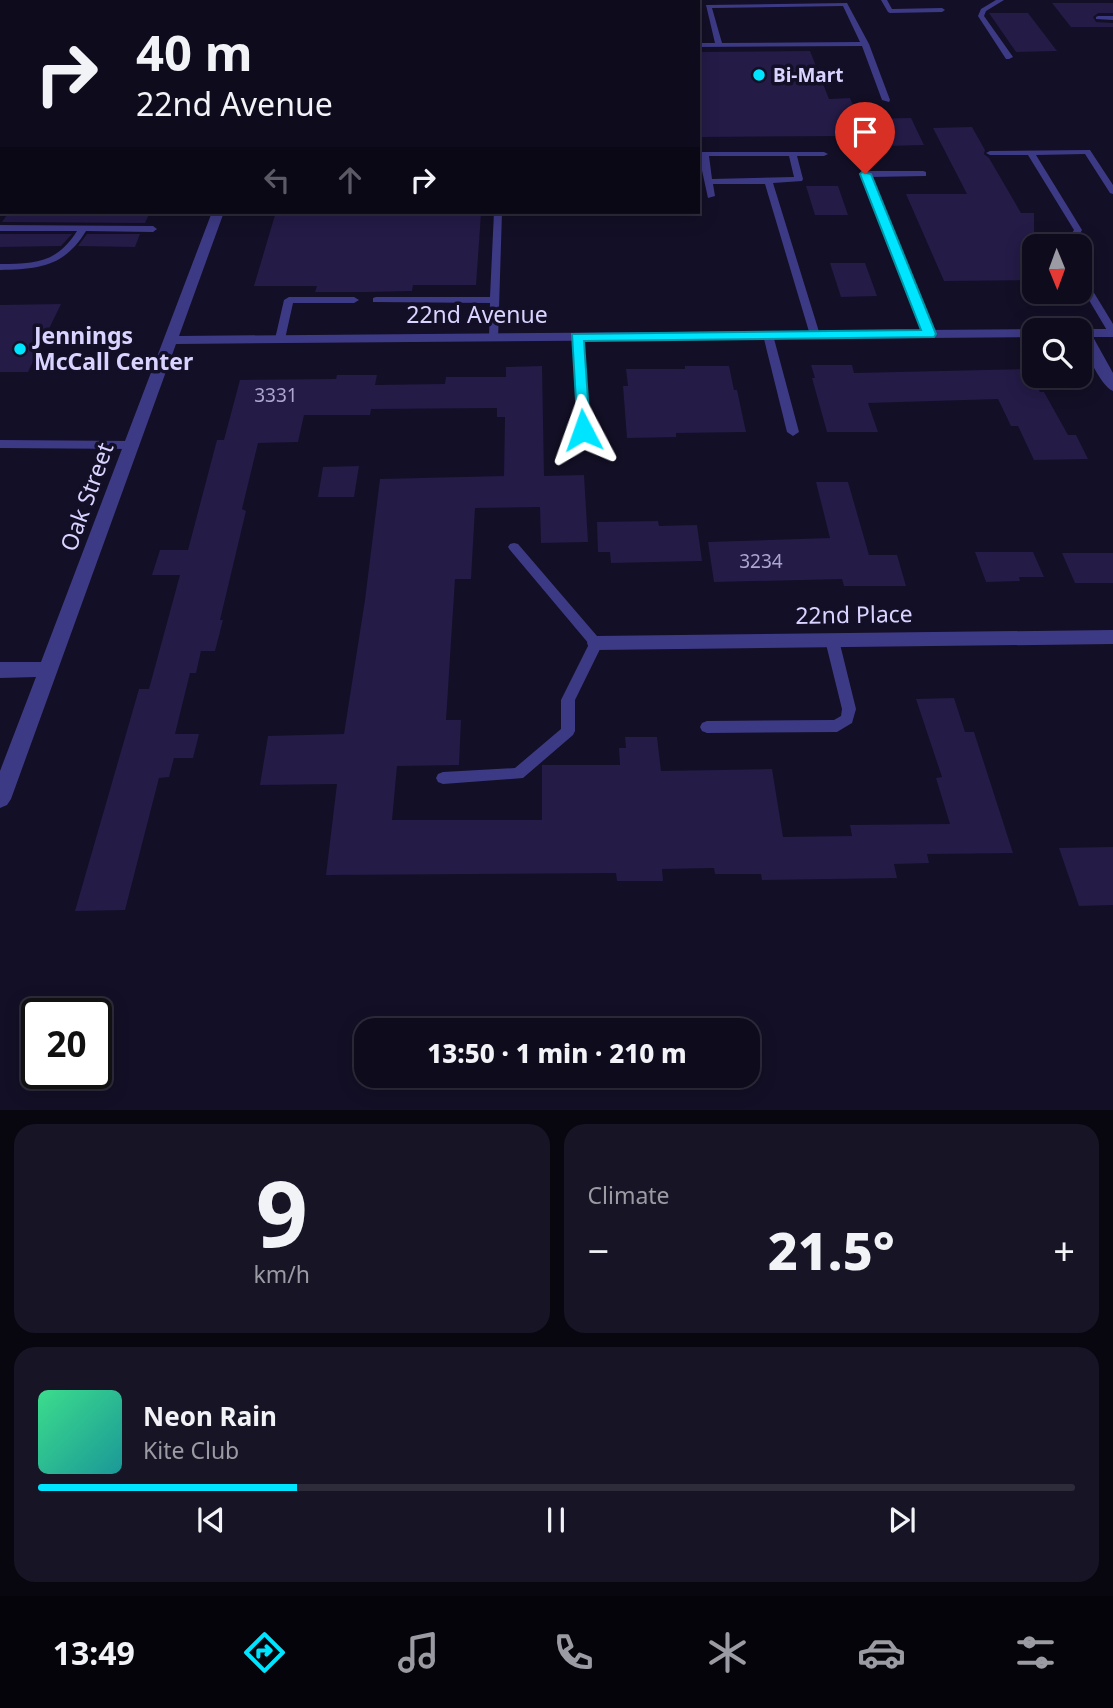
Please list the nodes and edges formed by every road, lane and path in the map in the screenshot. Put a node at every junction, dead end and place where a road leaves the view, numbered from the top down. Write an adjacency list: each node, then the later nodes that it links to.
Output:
1 (884, 0): 2 (lane)
2 (935, 0)
3 (1001, 0): 11 (lane)
4 (700, 16): 5 (lane)
5 (710, 16): 8 (lane); 10 (lane)
6 (1098, 18): 7 (lane)
7 (1113, 18)
8 (865, 44): 10 (lane); 12 (lane)
9 (700, 45): 10 (lane)
10 (719, 45)
11 (1009, 57)
12 (886, 100)
13 (990, 153): 14 (lane)
14 (1031, 153): 21 (lane); 28 (lane)
15 (701, 154): 17 (lane); 20 (lane)
16 (824, 154): 17 (lane)
17 (792, 155): 19 (lane)
18 (923, 174): 37 (lane)
19 (768, 181): 20 (lane); 39 (lane)
20 (709, 182): 22 (lane)
21 (1113, 191)
22 (710, 196)
23 (217, 214): 43 (street, Oak Street)
24 (498, 214): 33 (lane)
25 (0, 228): 26 (lane)
26 (83, 229): 27 (lane); 29 (lane)
27 (153, 229)
28 (1075, 234)
29 (0, 267)
30 (1092, 298): 34 (lane)
31 (354, 300): 42 (lane)
32 (376, 300): 33 (lane)
33 (495, 300): 41 (lane)
34 (1113, 332): 36 (street)
35 (1022, 333): 37 (street, 22nd Avenue)
36 (1092, 333)
37 (929, 334): 39 (street, 22nd Avenue)
38 (768, 335): 39 (street, 22nd Avenue); 40 (street, 22nd Avenue); 47 (lane)
39 (815, 335)
40 (577, 337): 41 (street, 22nd Avenue); 46 (lane)
41 (494, 338): 42 (street, 22nd Avenue)
42 (280, 339): 43 (street, 22nd Avenue)
43 (172, 340): 49 (street, Oak Street)
44 (1092, 351): 45 (street)
45 (1113, 386)
46 (583, 430)
47 (793, 432)
48 (0, 444): 49 (lane)
49 (133, 445): 55 (street, Oak Street)
50 (514, 547): 53 (lane)
51 (1113, 637): 52 (street, 22nd Place)
52 (832, 640): 53 (street, 22nd Place); 56 (lane)
53 (596, 643): 57 (lane)
54 (0, 670): 55 (street)
55 (50, 670): 58 (street, Oak Street)
56 (707, 727)
57 (443, 778)
58 (0, 799)

